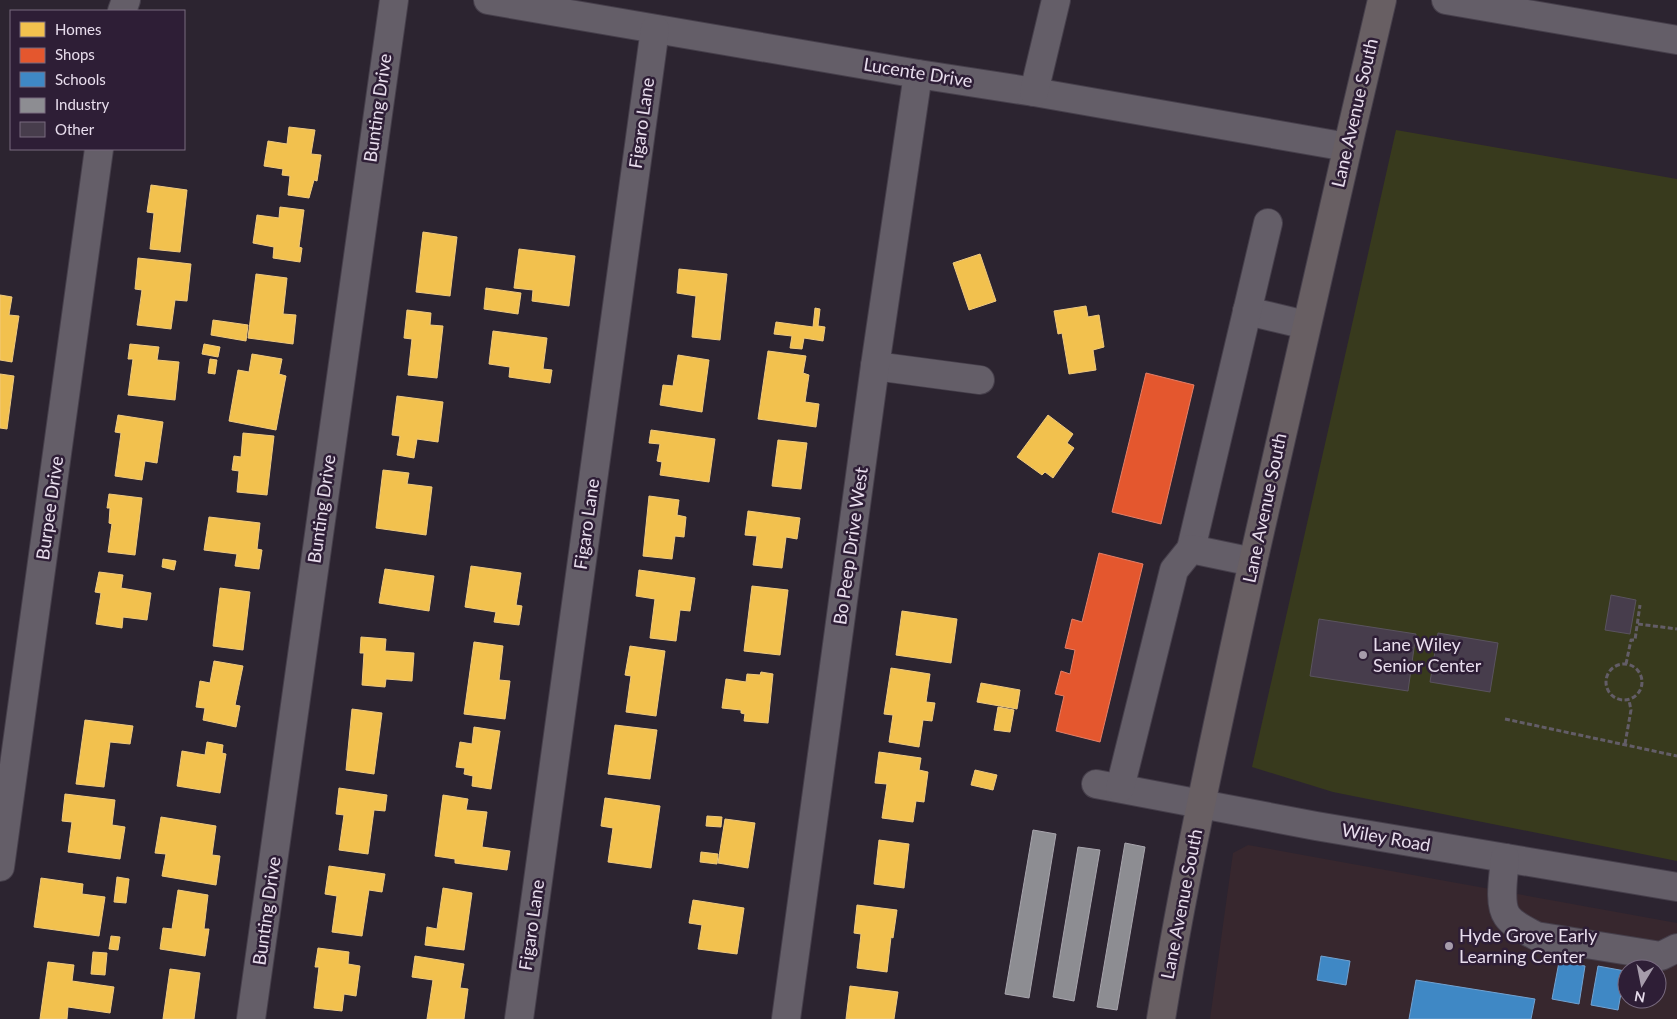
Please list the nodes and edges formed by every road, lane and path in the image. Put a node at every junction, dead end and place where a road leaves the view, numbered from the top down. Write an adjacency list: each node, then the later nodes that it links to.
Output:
1 (394, 0): 32 (street, Bunting Drive)
2 (488, 0): 6 (street, Lucente Drive)
3 (1056, 0): 9 (street)
4 (1382, 0): 10 (main road, Lane Avenue South)
5 (1446, 0): 7 (street)
6 (655, 28): 8 (street, Lucente Drive); 33 (street, Figaro Lane)
7 (1677, 40)
8 (918, 74): 9 (street, Lucente Drive); 15 (street, Bo Peep Drive West)
9 (1034, 92): 10 (street, Lucente Drive)
10 (1347, 147): 14 (main road, Lane Avenue South)
11 (100, 150): 29 (street, Burpee Drive)
12 (1268, 223): 13 (street)
13 (1247, 311): 14 (street); 17 (street)
14 (1306, 326): 18 (main road, Lane Avenue South)
15 (876, 366): 16 (street); 34 (street, Bo Peep Drive West)
16 (980, 380)
17 (1190, 549): 18 (street); 27 (street, Wiley Road)
18 (1254, 562): 27 (main road, Lane Avenue South)
19 (1640, 605): 20 (path)
20 (1638, 624): 21 (path); 22 (path)
21 (1677, 630)
22 (1626, 664): 23 (path); 23 (path)
23 (1629, 700): 25 (path)
24 (1505, 719): 25 (path)
25 (1625, 744): 26 (path)
26 (1677, 756)
27 (1201, 804): 28 (street, Wiley Road); 35 (main road, Lane Avenue South)
28 (1505, 858): 30 (street, Wiley Road); 31 (street)
29 (0, 867)
30 (1677, 887)
31 (1677, 948)
32 (252, 1019)
33 (519, 1019)
34 (786, 1019)
35 (1161, 1019)

